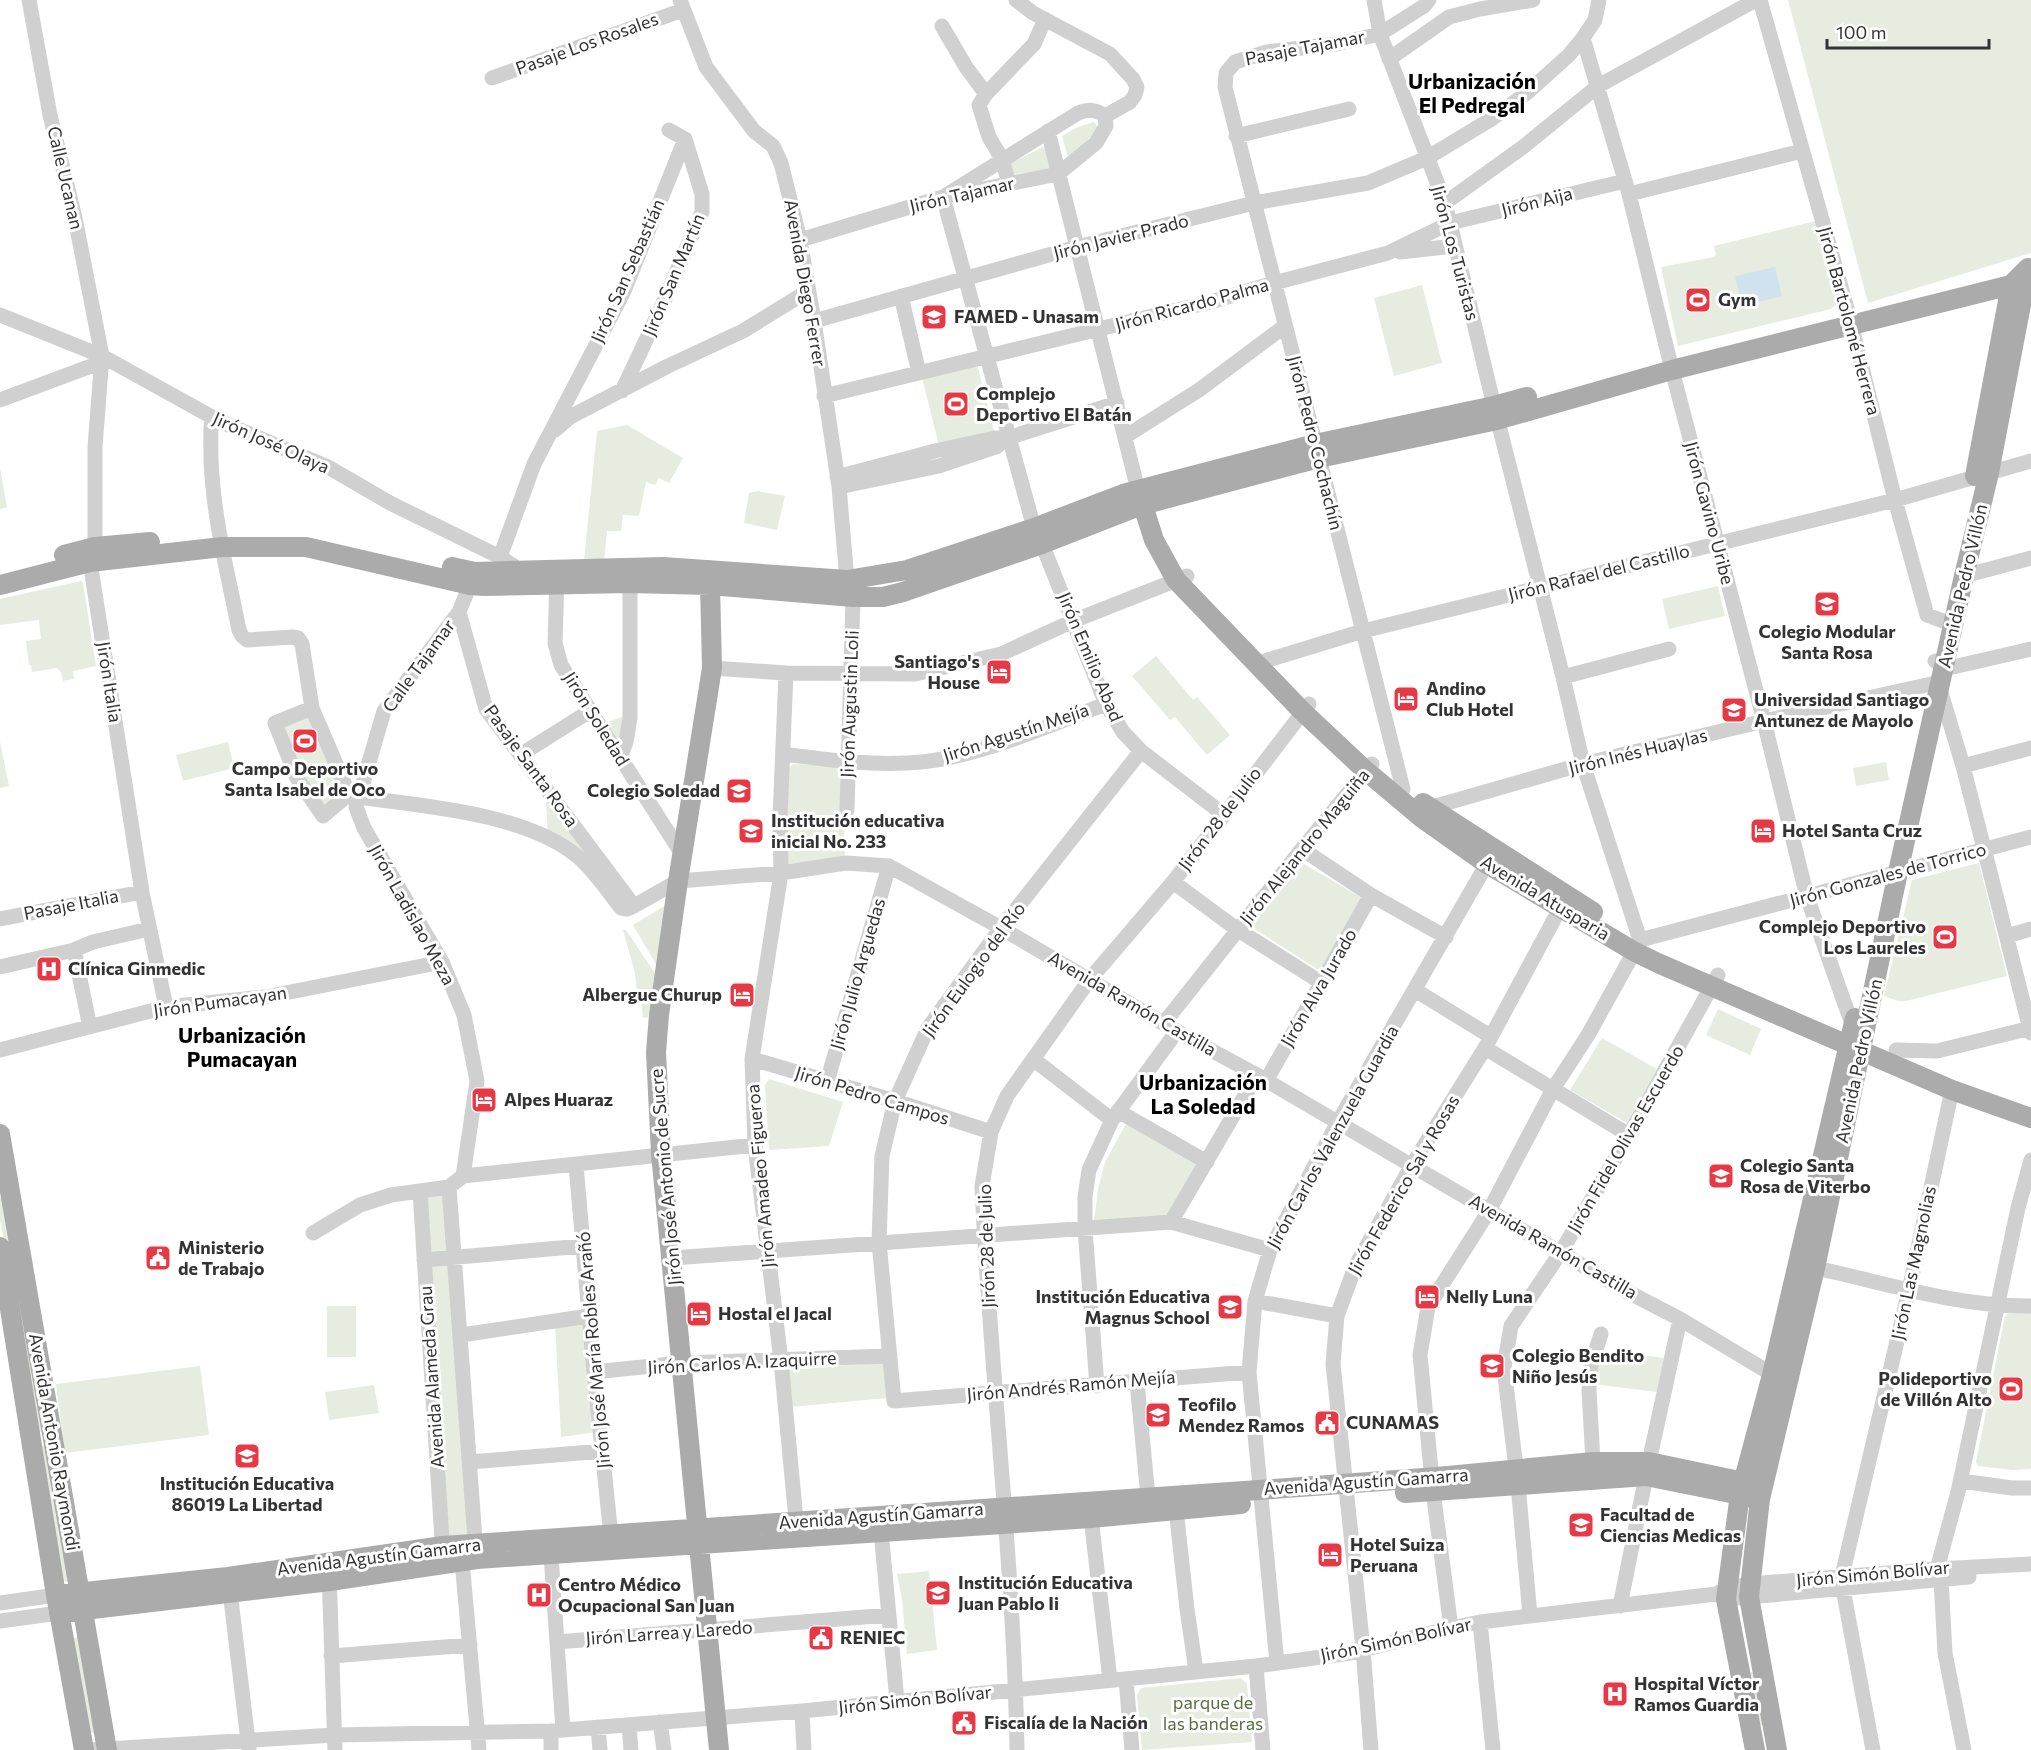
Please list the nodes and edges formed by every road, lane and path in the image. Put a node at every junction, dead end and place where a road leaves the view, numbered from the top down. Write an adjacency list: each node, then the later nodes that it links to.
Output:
1 (29, 0): 50 (street, Calle Ucanan)
2 (1374, 0): 11 (street, Jirón Los Turistas)
3 (1429, 0): 11 (street, Pasaje Tajamar)
4 (1533, 0): 13 (street)
5 (1599, 0): 12 (street)
6 (1758, 0): 15 (street); 24 (street, Jirón Bartolomé Herrera)
7 (1021, 2): 9 (street)
8 (681, 5): 14 (street, Pasaje Los Rosales); 34 (street, Avenida Diego Ferrer)
9 (1045, 19): 17 (street); 19 (street)
10 (942, 26): 17 (street)
11 (1380, 34): 13 (street, Jirón Los Turistas); 16 (street, Pasaje Tajamar)
12 (1583, 38): 15 (street, Jirón Gavino Uribe); 25 (street, Jirón Javier Prado)
13 (1389, 59): 25 (street, Jirón Los Turistas)
14 (492, 78)
15 (1598, 86): 29 (street, Jirón Gavino Uribe); 32 (street)
16 (1225, 87): 22 (street, Jirón Pedro Cochachín)
17 (983, 100): 26 (street)
18 (1350, 109): 22 (street)
19 (1105, 121): 21 (street); 27 (street, Jirón Tajamar)
20 (669, 130): 23 (street)
21 (1048, 131): 26 (street); 27 (street)
22 (1236, 136): 31 (street, Jirón Pedro Cochachín)
23 (685, 139): 53 (street, Jirón San Martín); 59 (street, Jirón San Sebastián)
24 (1802, 151): 29 (street, Jirón Aija); 45 (street, Jirón Bartolomé Herrera)
25 (1427, 158): 31 (street, Jirón Javier Prado); 32 (street, Jirón Los Turistas)
26 (1002, 159): 28 (street); 30 (street)
27 (1058, 174): 28 (street, Jirón Tajamar); 36 (street)
28 (1009, 184): 30 (street, Jirón Tajamar)
29 (1627, 188): 33 (street, Jirón Aija); 51 (street, Jirón Gavino Uribe)
30 (943, 197): 34 (street, Jirón Tajamar); 39 (street, Jirón Emilio Abad)
31 (1254, 203): 36 (street, Jirón Javier Prado); 40 (street, Jirón Pedro Cochachín)
32 (1445, 203): 33 (street, Jirón Los Turistas)
33 (1450, 223): 35 (street, Jirón Los Turistas); 37 (street, Jirón Ricardo Palma)
34 (800, 240): 42 (street, Avenida Diego Ferrer)
35 (1455, 246): 37 (street); 57 (street, Jirón Los Turistas)
36 (1077, 248): 39 (street, Jirón Javier Prado); 48 (street)
37 (1388, 253): 40 (street, Jirón Ricardo Palma)
38 (2030, 267): 41 (main road); 45 (main road)
39 (966, 278): 43 (street, Jirón Javier Prado); 49 (street, Jirón Emilio Abad)
40 (1274, 283): 47 (street, Jirón Pedro Cochachín); 48 (street, Jirón Ricardo Palma)
41 (2022, 290): 45 (main road); 64 (main road, Avenida Pedro Villón)
42 (808, 291): 46 (street, Avenida Diego Ferrer); 53 (street)
43 (901, 296): 46 (street, Jirón Javier Prado); 52 (street)
44 (0, 315): 50 (street, Jirón José Olaya)
45 (1850, 320): 51 (main road); 67 (street, Jirón Bartolomé Herrera)
46 (814, 321): 54 (street, Avenida Diego Ferrer)
47 (1285, 326): 60 (street); 62 (street, Jirón Pedro Cochachín)
48 (1098, 330): 49 (street, Jirón Ricardo Palma); 56 (street)
49 (986, 358): 52 (street, Jirón Ricardo Palma); 61 (street, Jirón Emilio Abad)
50 (102, 359): 55 (street); 58 (street, Jirón José Olaya); 71 (street, Jirón Italia)
51 (1670, 364): 57 (main road); 70 (street, Jirón Gavino Uribe)
52 (919, 373): 54 (street, Jirón Ricardo Palma)
53 (622, 391): 59 (street)
54 (824, 396): 65 (street, Avenida Diego Ferrer)
55 (0, 400)
56 (1117, 403): 60 (street); 61 (street)
57 (1495, 413): 62 (main road); 84 (street, Jirón Los Turistas)
58 (212, 417): 69 (street, Jirón Ladislao Meza); 72 (street, Jirón José Olaya)
59 (550, 434): 72 (street)
60 (1125, 436): 66 (street)
61 (1008, 438): 65 (street); 68 (street, Jirón Emilio Abad)
62 (1317, 451): 66 (main road); 88 (street, Jirón Pedro Cochachín)
63 (2031, 461): 64 (street, Jirón Rafael del Castillo)
64 (1982, 475): 67 (street, Jirón Rafael del Castillo); 76 (main road, Avenida Pedro Villón); 87 (main road, Avenida Pedro Villón)
65 (838, 482): 83 (street, Avenida Diego Ferrer)
66 (1140, 497): 68 (main road); 81 (main road, Avenida Atusparia)
67 (1895, 500): 70 (street, Jirón Rafael del Castillo); 87 (street, Jirón Bartolomé Herrera)
68 (1038, 536): 83 (main road); 86 (street, Jirón Emilio Abad)
69 (221, 541): 71 (main road); 77 (main road); 100 (street, Jirón Ladislao Meza)
70 (1717, 543): 84 (street, Jirón Rafael del Castillo); 102 (street, Jirón Gavino Uribe)
71 (92, 555): 74 (main road); 82 (main road); 127 (street, Jirón Italia)
72 (500, 557): 78 (street, Jirón José Olaya)
73 (2031, 558): 76 (street)
74 (0, 571)
75 (629, 575): 79 (main road); 80 (main road); 107 (street)
76 (1964, 576): 87 (main road, Avenida Pedro Villón)
77 (473, 578): 78 (main road); 85 (street, Calle Tajamar)
78 (526, 578): 79 (main road)
79 (557, 578): 101 (street, Jirón Soledad)
80 (711, 578): 83 (main road); 93 (main road, Jirón José Antonio de Sucre)
81 (1181, 578): 86 (street); 91 (main road, Avenida Atusparia)
82 (0, 585)
83 (850, 588): 95 (street, Jirón Augustin Loli)
84 (1541, 588): 88 (street, Jirón Rafael del Castillo); 96 (street, Jirón Los Turistas)
85 (459, 612): 106 (street, Pasaje Santa Rosa); 113 (street, Calle Tajamar)
86 (1073, 621): 95 (street); 98 (street, Jirón Emilio Abad)
87 (1948, 624): 92 (main road, Avenida Pedro Villón)
88 (1363, 631): 91 (street, Jirón Rafael del Castillo); 112 (street, Jirón Pedro Cochachín)
89 (1669, 649): 96 (street)
90 (2031, 649): 92 (street)
91 (1262, 661): 99 (main road, Avenida Atusparia)
92 (1940, 664): 97 (main road, Avenida Pedro Villón)
93 (712, 668): 94 (street); 120 (main road, Jirón José Antonio de Sucre)
94 (786, 673): 95 (street); 105 (street, Jirón Amadeo Figueroa)
95 (852, 675): 108 (street, Jirón Augustin Loli)
96 (1563, 677): 109 (street, Jirón Los Turistas)
97 (1935, 686): 102 (street, Jirón Inés Huaylas); 110 (street); 124 (main road, Avenida Pedro Villón)
98 (1106, 704): 104 (street, Jirón Emilio Abad); 108 (street, Jirón Agustín Mejía)
99 (1306, 707): 111 (main road, Avenida Atusparia); 116 (street, Jirón 28 de Julio)
100 (312, 708): 113 (street, Jirón Ladislao Meza); 113 (street)
101 (590, 711): 106 (street); 107 (street, Jirón Soledad)
102 (1764, 721): 109 (street, Jirón Inés Huaylas); 129 (street, Jirón Gavino Uribe)
103 (2031, 748): 110 (street)
104 (1141, 751): 116 (street, Jirón Emilio Abad); 133 (street, Jirón Eulogio del Río)
105 (783, 754): 108 (street, Jirón Agustín Mejía); 123 (street, Jirón Amadeo Figueroa)
106 (520, 755): 131 (street, Pasaje Santa Rosa)
107 (620, 758): 120 (street, Jirón Soledad)
108 (848, 762): 114 (street, Jirón Augustin Loli)
109 (1583, 764): 115 (street, Jirón Inés Huaylas); 139 (street, Jirón Los Turistas)
110 (1963, 766): 119 (street)
111 (1369, 767): 112 (main road, Avenida Atusparia); 118 (street, Jirón Alejandro Maguiña)
112 (1399, 793): 115 (main road, Avenida Atusparia)
113 (354, 795): 131 (street); 141 (street, Jirón Ladislao Meza)
114 (847, 810)
115 (1425, 813): 121 (main road, Avenida Atusparia)
116 (1223, 814): 126 (street, Jirón 28 de Julio)
117 (2031, 837): 119 (street, Jirón Gonzales de Torrico)
118 (1302, 849): 128 (street); 136 (street, Jirón Alejandro Maguiña)
119 (1983, 850): 124 (street, Jirón Gonzales de Torrico); 137 (street)
120 (682, 854): 125 (main road, Jirón José Antonio de Sucre)
121 (1491, 857): 130 (main road, Avenida Atusparia); 138 (street, Jirón Carlos Valenzuela Guardia)
122 (889, 866): 123 (street, Avenida Ramón Castilla); 133 (street, Avenida Ramón Castilla); 158 (street, Jirón Julio Arguedas)
123 (781, 873): 125 (street, Avenida Ramón Castilla); 155 (street, Jirón Amadeo Figueroa)
124 (1893, 873): 129 (street, Jirón Gonzales de Torrico); 151 (main road, Avenida Pedro Villón)
125 (678, 880): 131 (street, Avenida Ramón Castilla); 170 (main road, Jirón José Antonio de Sucre)
126 (1173, 882): 136 (street); 143 (street, Jirón 28 de Julio)
127 (142, 892): 132 (street, Pasaje Italia); 134 (street, Jirón Italia)
128 (1371, 895): 138 (street); 145 (street, Jirón Alva Jurado)
129 (1807, 897): 139 (street, Jirón Gonzales de Torrico); 151 (street, Jirón Gavino Uribe)
130 (1563, 902): 139 (main road, Avenida Atusparia); 152 (street, Jirón Federico Sal y Rosas)
131 (634, 906)
132 (0, 919)
133 (1001, 928): 143 (street, Avenida Ramón Castilla); 161 (street, Jirón Eulogio del Río)
134 (148, 929): 140 (street); 147 (street, Jirón Italia)
135 (2031, 929): 137 (street)
136 (1238, 930): 145 (street); 149 (street, Jirón Alejandro Maguiña)
137 (2007, 936): 150 (street)
138 (1446, 937): 146 (street, Jirón Carlos Valenzuela Guardia)
139 (1637, 946): 144 (main road, Avenida Atusparia); 159 (street)
140 (74, 950): 142 (street); 148 (street)
141 (442, 962): 147 (street, Jirón Pumacayan); 175 (street, Jirón Ladislao Meza)
142 (0, 967)
143 (1090, 979): 149 (street, Avenida Ramón Castilla); 156 (street, Jirón 28 de Julio)
144 (1715, 981): 151 (main road, Avenida Atusparia); 168 (street, Jirón Fidel Olivas Escuerdo)
145 (1322, 983): 157 (street, Jirón Alva Jurado)
146 (1415, 990): 152 (street); 165 (street, Jirón Carlos Valenzuela Guardia)
147 (166, 1007): 148 (street, Jirón Pumacayan)
148 (90, 1027): 153 (street, Jirón Pumacayan)
149 (1171, 1027): 157 (street, Avenida Ramón Castilla); 163 (street, Jirón Alejandro Maguiña)
150 (2031, 1030): 154 (street)
151 (1855, 1039): 154 (main road, Avenida Atusparia); 160 (main road, Avenida Atusparia); 194 (main road, Avenida Pedro Villón)
152 (1487, 1042): 159 (street); 174 (street, Jirón Federico Sal y Rosas)
153 (0, 1050)
154 (1896, 1050): 162 (main road, Avenida Atusparia)
155 (752, 1059): 158 (street, Jirón Pedro Campos); 169 (street, Jirón Amadeo Figueroa)
156 (1033, 1059): 163 (street); 166 (street, Jirón 28 de Julio)
157 (1261, 1078): 165 (street, Avenida Ramón Castilla); 172 (street, Jirón Alva Jurado)
158 (827, 1082): 161 (street, Jirón Pedro Campos)
159 (1553, 1089): 168 (street); 180 (street)
160 (1952, 1090): 164 (main road, Avenida Atusparia); 195 (street, Jirón Las Magnolias)
161 (895, 1101): 166 (street, Jirón Pedro Campos); 185 (street, Jirón Eulogio del Río)
162 (2031, 1107)
163 (1115, 1115): 172 (street); 182 (street, Jirón Alejandro Maguiña)
164 (2031, 1118)
165 (1338, 1122): 174 (street, Avenida Ramón Castilla); 189 (street, Jirón Carlos Valenzuela Guardia)
166 (991, 1132): 184 (street, Jirón 28 de Julio)
167 (0, 1134): 177 (main road, Avenida Antonio Raymondi)
168 (1629, 1135): 190 (street, Jirón Fidel Olivas Escuerdo)
169 (755, 1145): 170 (street); 188 (street, Jirón Amadeo Figueroa)
170 (661, 1154): 173 (street); 192 (main road, Jirón José Antonio de Sucre)
171 (2031, 1160): 179 (street)
172 (1207, 1162): 181 (street, Jirón Alva Jurado)
173 (576, 1165): 175 (street); 186 (street, Jirón José María Robles Arañó)
174 (1412, 1165): 180 (street, Avenida Ramón Castilla); 202 (street, Jirón Federico Sal y Rosas)
175 (464, 1176): 176 (street)
176 (449, 1187): 178 (street); 191 (street, Avenida Alameda Grau)
177 (5, 1191): 196 (main road, Avenida Antonio Raymondi)
178 (420, 1191): 183 (street); 193 (street, Avenida Alameda Grau)
179 (2025, 1207): 199 (street)
180 (1489, 1211): 190 (street, Avenida Ramón Castilla); 224 (street)
181 (1172, 1222): 182 (street); 189 (street)
182 (1085, 1229): 184 (street); 213 (street, Jirón Alejandro Maguiña)
183 (313, 1233)
184 (984, 1235): 185 (street); 214 (street, Jirón 28 de Julio)
185 (879, 1242): 188 (street); 206 (street, Jirón Eulogio del Río)
186 (584, 1246): 191 (street); 201 (street, Jirón José María Robles Arañó)
187 (0, 1247): 197 (main road, Avenida Antonio Raymondi)
188 (767, 1250): 192 (street); 207 (street, Jirón Amadeo Figueroa)
189 (1270, 1250): 198 (street, Jirón Carlos Valenzuela Guardia)
190 (1561, 1252): 203 (street, Avenida Ramón Castilla); 222 (street, Jirón Fidel Olivas Escuerdo)
191 (454, 1257): 193 (street); 205 (street, Avenida Alameda Grau)
192 (672, 1258): 208 (main road, Jirón José Antonio de Sucre)
193 (424, 1260): 238 (street, Avenida Alameda Grau)
194 (1807, 1266): 195 (street); 211 (main road, Avenida Pedro Villón)
195 (1909, 1290): 199 (street); 244 (street, Jirón Las Magnolias)
196 (28, 1291): 197 (main road); 216 (main road, Avenida Antonio Raymondi)
197 (8, 1294): 217 (main road, Avenida Antonio Raymondi)
198 (1256, 1301): 202 (street); 210 (street, Jirón Carlos Valenzuela Guardia)
199 (1999, 1306): 200 (street); 223 (street)
200 (2031, 1306)
201 (589, 1316): 205 (street); 209 (street, Jirón José María Robles Arañó)
202 (1337, 1316): 227 (street, Jirón Federico Sal y Rosas)
203 (1680, 1319): 211 (street, Avenida Ramón Castilla); 221 (street)
204 (1601, 1334): 220 (street)
205 (461, 1335): 219 (street, Avenida Alameda Grau)
206 (890, 1356): 207 (street, Jirón Carlos A. Izaquirre); 215 (street, Jirón Eulogio del Río)
207 (781, 1361): 208 (street, Jirón Carlos A. Izaquirre); 234 (street, Jirón Amadeo Figueroa)
208 (681, 1363): 209 (street, Jirón Carlos A. Izaquirre); 237 (main road, Jirón José Antonio de Sucre)
209 (594, 1372): 218 (street, Jirón José María Robles Arañó)
210 (1248, 1372): 212 (street, Jirón Andrés Ramón Mejía); 229 (street, Jirón Carlos Valenzuela Guardia)
211 (1780, 1379): 225 (main road, Avenida Pedro Villón); 228 (main road, Avenida Pedro Villón)
212 (1137, 1382): 213 (street, Jirón Andrés Ramón Mejía); 230 (street)
213 (1097, 1386): 214 (street, Jirón Andrés Ramón Mejía)
214 (995, 1394): 215 (street, Jirón Andrés Ramón Mejía); 232 (street, Jirón 28 de Julio)
215 (894, 1401)
216 (52, 1438): 217 (main road); 248 (main road, Avenida Antonio Raymondi)
217 (31, 1442): 250 (main road, Avenida Antonio Raymondi)
218 (603, 1451): 219 (street); 236 (street, Jirón José María Robles Arañó)
219 (470, 1462): 238 (street, Avenida Alameda Grau)
220 (1593, 1462): 221 (main road, Avenida Agustín Gamarra); 222 (main road, Avenida Agustín Gamarra)
221 (1647, 1469): 222 (main road, Avenida Agustín Gamarra); 225 (main road, Avenida Agustín Gamarra); 251 (street)
222 (1517, 1478): 224 (main road, Avenida Agustín Gamarra); 253 (street, Jirón Fidel Olivas Escuerdo)
223 (1961, 1481): 226 (street); 243 (street)
224 (1433, 1484): 227 (main road, Avenida Agustín Gamarra); 256 (street)
225 (1741, 1487): 228 (main road, Avenida Agustín Gamarra); 247 (main road, Avenida Pedro Villón)
226 (2031, 1488)
227 (1347, 1490): 229 (main road, Avenida Agustín Gamarra); 260 (street, Jirón Federico Sal y Rosas)
228 (1761, 1492): 246 (main road, Avenida Pedro Villón)
229 (1260, 1496): 230 (main road, Avenida Agustín Gamarra); 231 (main road, Avenida Agustín Gamarra); 263 (street, Jirón Carlos Valenzuela Guardia)
230 (1148, 1497): 232 (main road, Avenida Agustín Gamarra)
231 (1176, 1509): 233 (main road, Avenida Agustín Gamarra); 266 (street)
232 (1005, 1515): 233 (main road, Avenida Agustín Gamarra); 234 (main road, Avenida Agustín Gamarra); 235 (main road, Avenida Agustín Gamarra); 268 (street, Jirón 28 de Julio)
233 (1091, 1518): 267 (street)
234 (797, 1529): 235 (main road, Avenida Agustín Gamarra); 237 (main road, Avenida Agustín Gamarra)
235 (881, 1532): 252 (street)
236 (611, 1536): 237 (main road, Avenida Agustín Gamarra); 238 (main road, Avenida Agustín Gamarra)
237 (697, 1538): 239 (main road, Avenida Agustín Gamarra); 257 (main road, Jirón José Antonio de Sucre)
238 (460, 1555): 239 (main road, Avenida Agustín Gamarra); 242 (main road, Avenida Agustín Gamarra); 259 (street)
239 (551, 1555): 258 (street)
240 (2031, 1564): 243 (street, Jirón Simón Bolívar)
241 (2031, 1570): 243 (street, Jirón Simón Bolívar)
242 (330, 1572): 245 (main road, Avenida Agustín Gamarra); 261 (street)
243 (1939, 1574): 244 (street, Jirón Simón Bolívar); 297 (street)
244 (1843, 1583): 246 (street, Jirón Simón Bolívar); 296 (street, Jirón Las Magnolias)
245 (229, 1585): 248 (main road, Avenida Agustín Gamarra); 280 (street)
246 (1750, 1591): 247 (street, Jirón Simón Bolívar); 262 (main road, Avenida Pedro Villón)
247 (1723, 1594): 251 (street, Jirón Simón Bolívar); 264 (main road, Avenida Pedro Villón)
248 (81, 1601): 250 (main road, Avenida Agustín Gamarra); 282 (main road, Avenida Antonio Raymondi)
249 (0, 1603): 250 (street, Avenida Agustín Gamarra)
250 (57, 1604): 254 (street, Avenida Agustín Gamarra); 281 (main road, Avenida Antonio Raymondi)
251 (1620, 1606): 253 (street, Jirón Simón Bolívar)
252 (889, 1615): 257 (street, Jirón Larrea y Laredo); 269 (street)
253 (1530, 1615): 255 (street, Jirón Simón Bolívar)
254 (0, 1621)
255 (1480, 1623): 256 (street, Jirón Simón Bolívar); 294 (street)
256 (1451, 1628): 260 (street, Jirón Simón Bolívar)
257 (707, 1631): 258 (street, Jirón Larrea y Laredo); 271 (main road, Jirón José Antonio de Sucre)
258 (557, 1642): 276 (street)
259 (470, 1645): 261 (street); 277 (street)
260 (1363, 1649): 263 (street, Jirón Simón Bolívar); 293 (street, Jirón Federico Sal y Rosas)
261 (331, 1656): 278 (street)
262 (1760, 1659): 264 (main road); 275 (main road, Avenida Pedro Villón)
263 (1277, 1663): 265 (street, Jirón Simón Bolívar)
264 (1738, 1664): 279 (main road, Avenida Pedro Villón)
265 (1256, 1666): 266 (street, Jirón Simón Bolívar); 292 (street)
266 (1196, 1671): 267 (street, Jirón Simón Bolívar)
267 (1118, 1679): 268 (street, Jirón Simón Bolívar); 291 (street)
268 (1016, 1690): 269 (street, Jirón Simón Bolívar); 290 (street, Jirón 28 de Julio)
269 (897, 1701): 270 (street, Jirón Simón Bolívar)
270 (802, 1711): 271 (street, Jirón Simón Bolívar); 289 (street)
271 (716, 1717): 272 (street, Jirón Simón Bolívar); 288 (main road, Jirón José Antonio de Sucre)
272 (660, 1722): 273 (street, Jirón Simón Bolívar); 287 (street)
273 (629, 1725): 274 (street, Jirón Simón Bolívar); 286 (street)
274 (598, 1727): 276 (street, Jirón Simón Bolívar); 285 (street)
275 (1773, 1729): 279 (main road); 295 (main road, Avenida Pedro Villón)
276 (557, 1730): 277 (street, Jirón Simón Bolívar); 284 (street)
277 (477, 1733): 278 (street, Jirón Simón Bolívar); 283 (street)
278 (335, 1742): 280 (street, Jirón Simón Bolívar)
279 (1753, 1742)
280 (249, 1745): 282 (street, Jirón Simón Bolívar)
281 (84, 1750)
282 (101, 1750)
283 (479, 1750)
284 (551, 1750)
285 (600, 1750)
286 (631, 1750)
287 (664, 1750)
288 (719, 1750)
289 (804, 1750)
290 (1017, 1750)
291 (1132, 1750)
292 (1263, 1750)
293 (1371, 1750)
294 (1493, 1750)
295 (1777, 1750)
296 (1873, 1750)
297 (1964, 1750)

